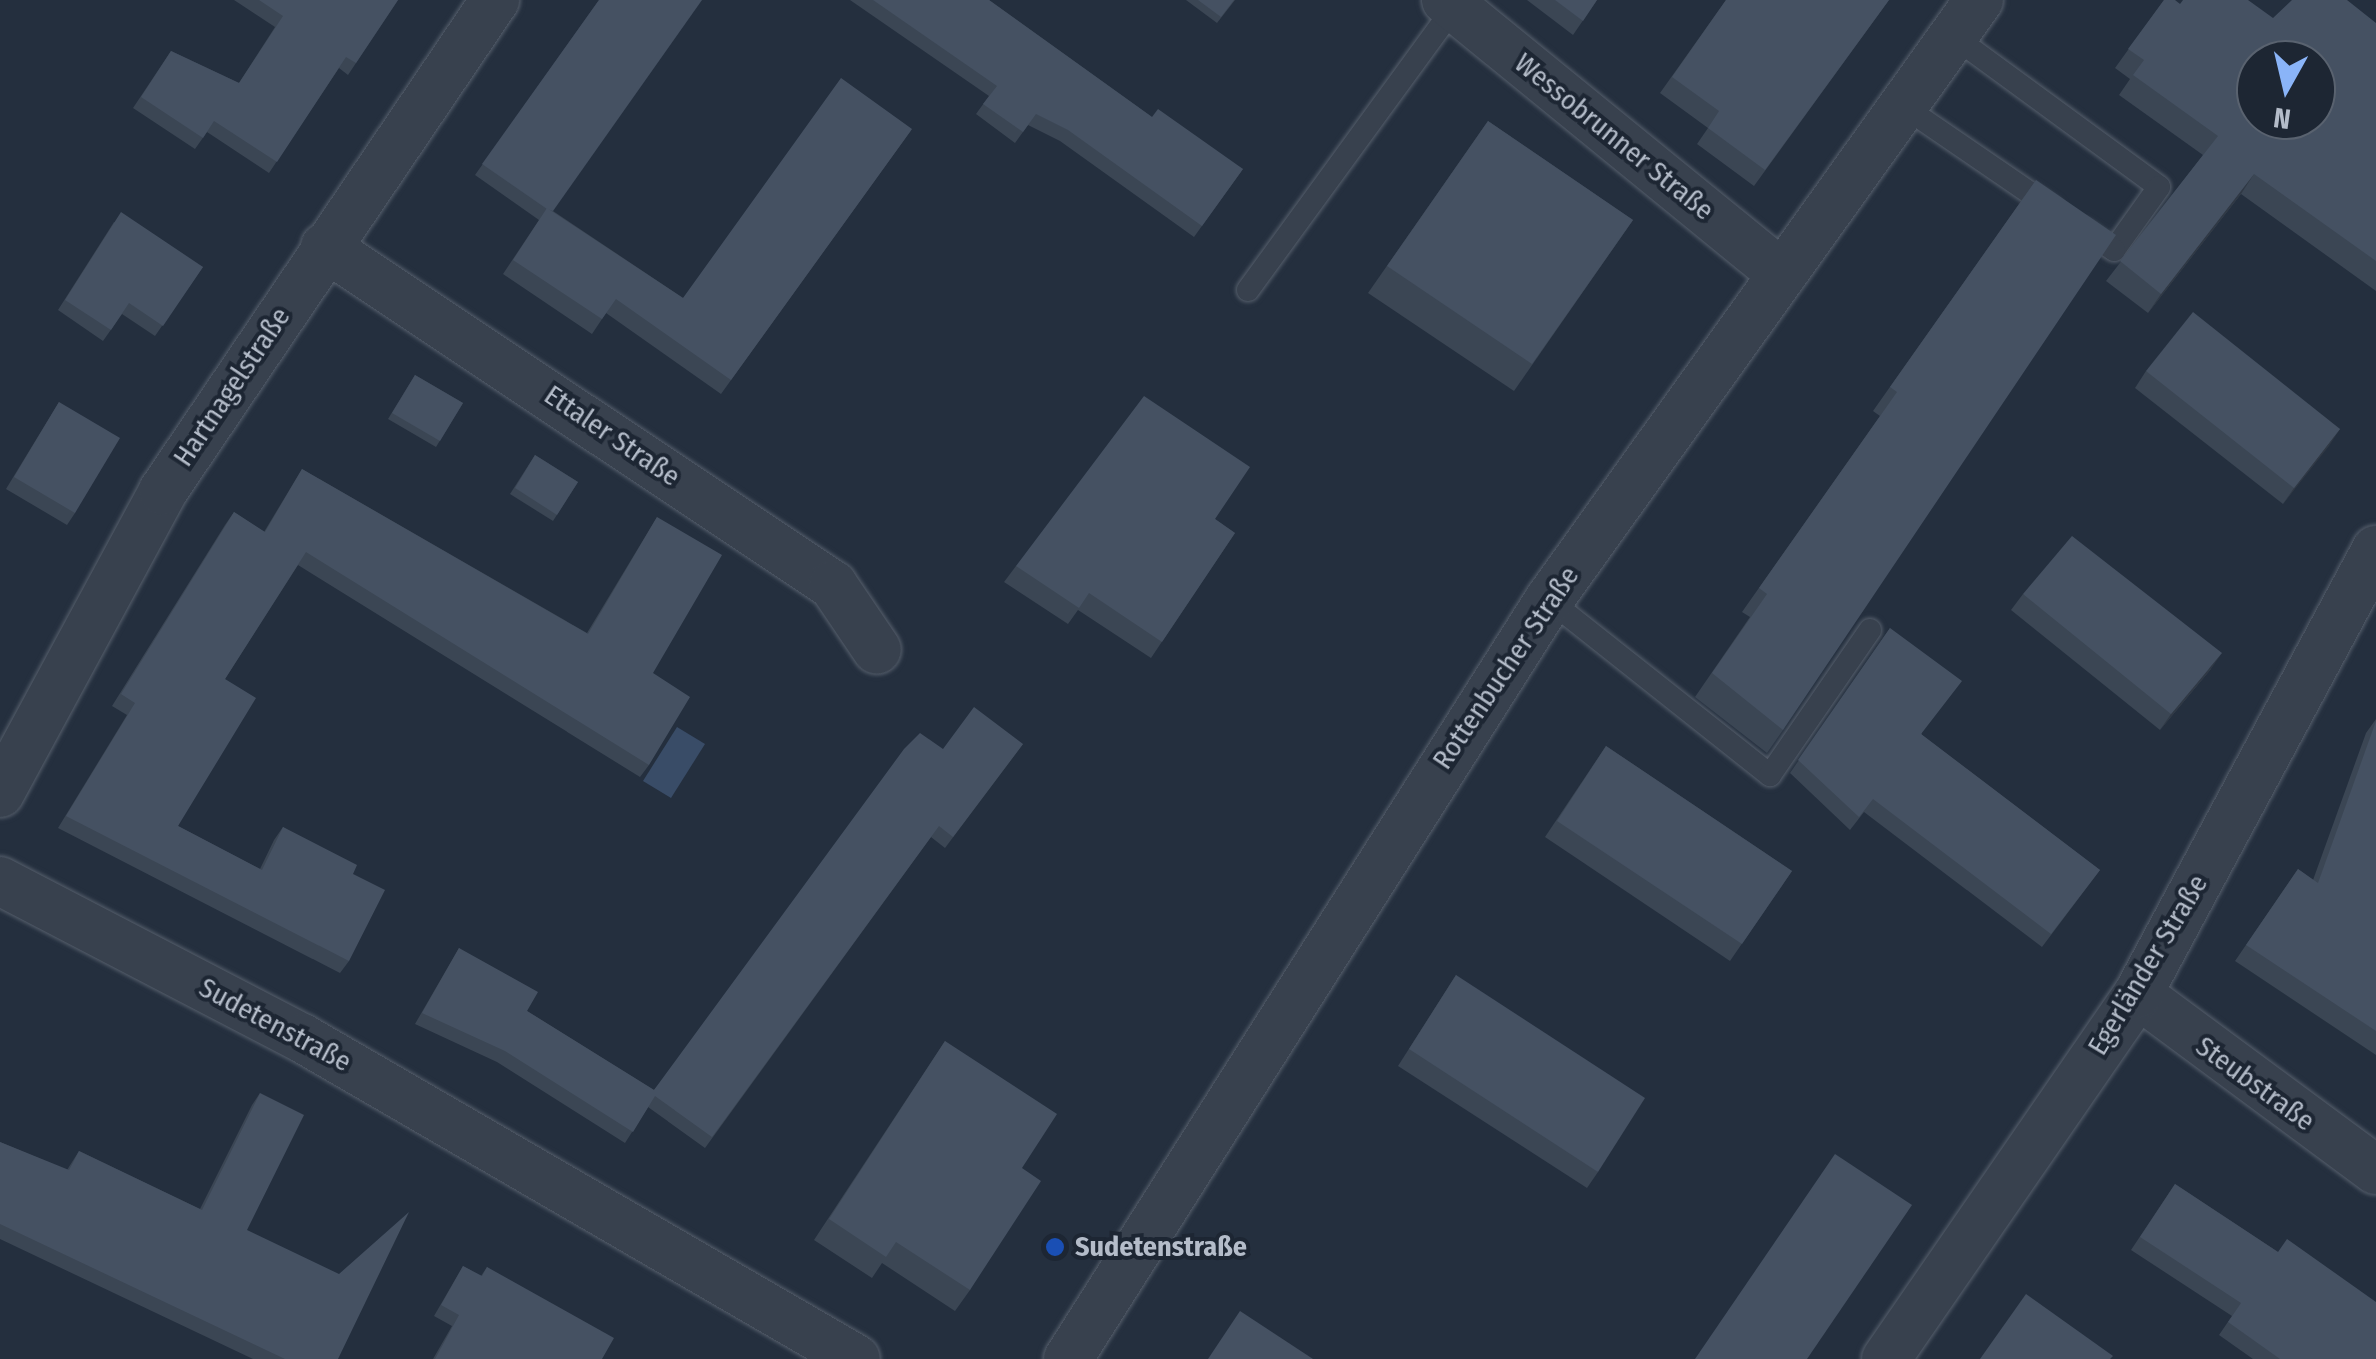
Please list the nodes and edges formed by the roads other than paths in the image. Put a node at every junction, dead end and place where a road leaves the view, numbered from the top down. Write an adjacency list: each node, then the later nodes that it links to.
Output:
1 (496, 0): 5 (street, Hartnagelstraße)
2 (1453, 2): 6 (street, Wessobrunner Straße); 7 (lane)
3 (1966, 18): 4 (street, Rottenbucher Straße); 4 (lane)
4 (1902, 106): 6 (street, Rottenbucher Straße)
5 (324, 248): 11 (street, Ettaler Straße); 12 (street, Hartnagelstraße)
6 (1782, 274): 9 (street, Rottenbucher Straße)
7 (1248, 290)
8 (2376, 550): 14 (street, Egerländer Straße)
9 (1549, 600): 10 (lane); 17 (street, Rottenbucher Straße)
10 (1870, 630)
11 (876, 650)
12 (0, 794)
13 (0, 882): 16 (street, Sudetenstraße)
14 (2138, 994): 15 (street, Steubstraße); 18 (street, Egerländer Straße)
15 (2376, 1170)
16 (856, 1359)
17 (1068, 1359)
18 (1886, 1359)

